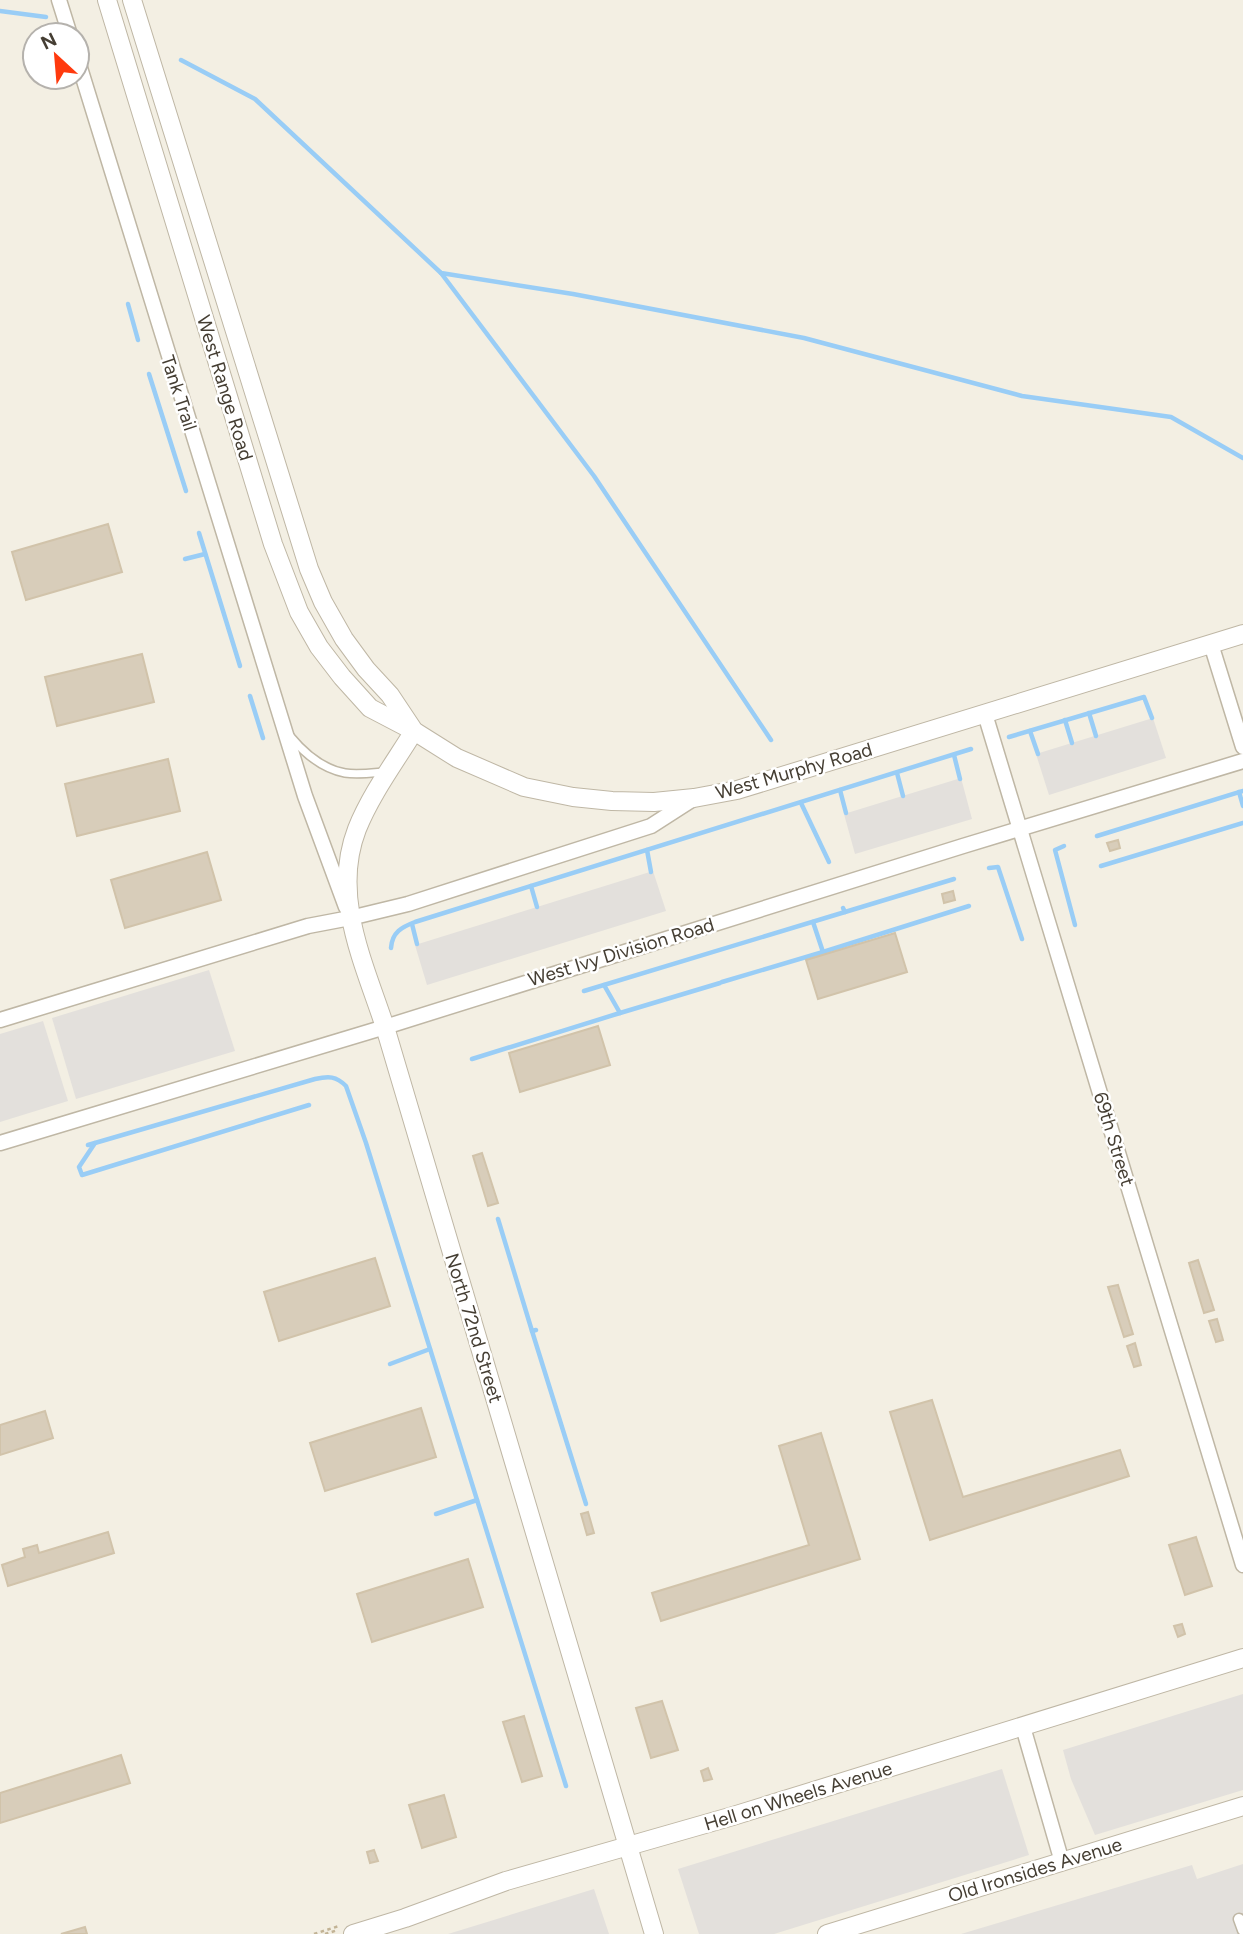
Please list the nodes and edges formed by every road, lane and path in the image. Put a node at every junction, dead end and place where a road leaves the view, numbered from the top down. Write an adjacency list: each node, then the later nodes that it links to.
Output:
1 (59, 0): 4 (street)
2 (107, 0): 10 (street, West Range Road)
3 (132, 0): 10 (street, West Range Road)
4 (66, 21)
5 (87, 91): 9 (street, Tank Trail)
6 (1243, 634): 7 (street, West Murphy Road)
7 (1211, 644): 8 (street, West Murphy Road); 11 (street)
8 (985, 713): 14 (street, West Murphy Road); 15 (street, 69th Street)
9 (284, 727): 13 (lane, Tank Trail); 16 (street, Tank Trail)
10 (414, 731): 13 (street, North 72nd Street); 14 (street, West Range Road)
11 (1243, 747)
12 (1243, 761): 15 (street, West Ivy Division Road)
13 (389, 772): 16 (street, North 72nd Street)
14 (694, 798): 16 (street, West Murphy Road)
15 (1019, 829): 18 (street, West Ivy Division Road); 20 (street, 69th Street)
16 (350, 918): 17 (street, West Murphy Road); 18 (street, North 72nd Street)
17 (0, 1020)
18 (384, 1027): 19 (street, West Ivy Division Road); 24 (street, North 72nd Street)
19 (0, 1143)
20 (1243, 1565)
21 (1243, 1658): 22 (street, Hell on Wheels Avenue)
22 (1023, 1727): 24 (street, Hell on Wheels Avenue); 25 (street)
23 (1243, 1806): 25 (street, Old Ironsides Avenue)
24 (629, 1847): 26 (street, Hell on Wheels Avenue); 27 (street, North 72nd Street)
25 (1062, 1862): 28 (street, Old Ironsides Avenue)
26 (352, 1934)
27 (654, 1934)
28 (827, 1934)

